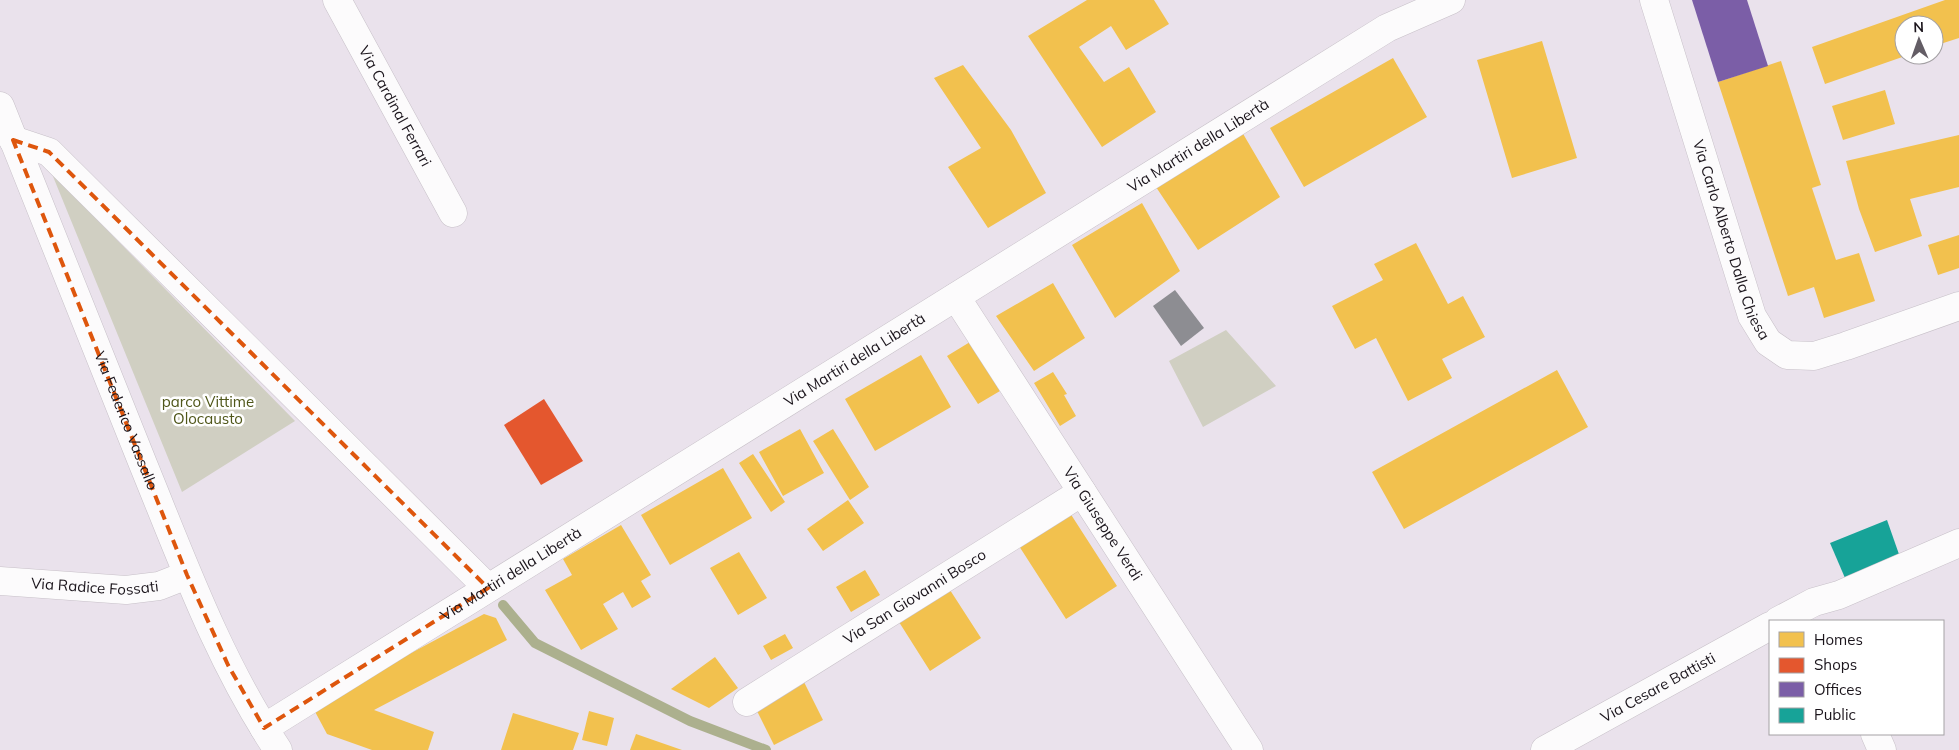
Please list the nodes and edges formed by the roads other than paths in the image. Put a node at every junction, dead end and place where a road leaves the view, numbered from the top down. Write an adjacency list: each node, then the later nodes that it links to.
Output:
1 (337, 0): 6 (street, Via Cardinal Ferrari)
2 (1451, 0): 7 (street, Via Martiri della Libertà)
3 (1654, 0): 8 (street, Via Carlo Alberto Dalla Chiesa)
4 (0, 106): 5 (street, Via Federico Vassallo)
5 (14, 140): 11 (street, Via Federico Vassallo); 13 (street)
6 (453, 213)
7 (956, 297): 9 (street, Via Giuseppe Verdi); 13 (street, Via Martiri della Libertà)
8 (1959, 306)
9 (1082, 492): 17 (street, Via San Giovanni Bosco); 21 (street, Via Giuseppe Verdi)
10 (1959, 543): 14 (street)
11 (187, 575): 12 (street, Via Radice Fossati); 20 (street, Via Federico Vassallo)
12 (0, 581)
13 (488, 588): 20 (street, Via Martiri della Libertà)
14 (1818, 612): 15 (street)
15 (1782, 620)
16 (1769, 627): 19 (street, Via Cesare Battisti)
17 (746, 702)
18 (1875, 735): 23 (street)
19 (1583, 740): 22 (street, Via Cesare Battisti)
20 (266, 742)
21 (1249, 750)
22 (1545, 750)
23 (1882, 750)

